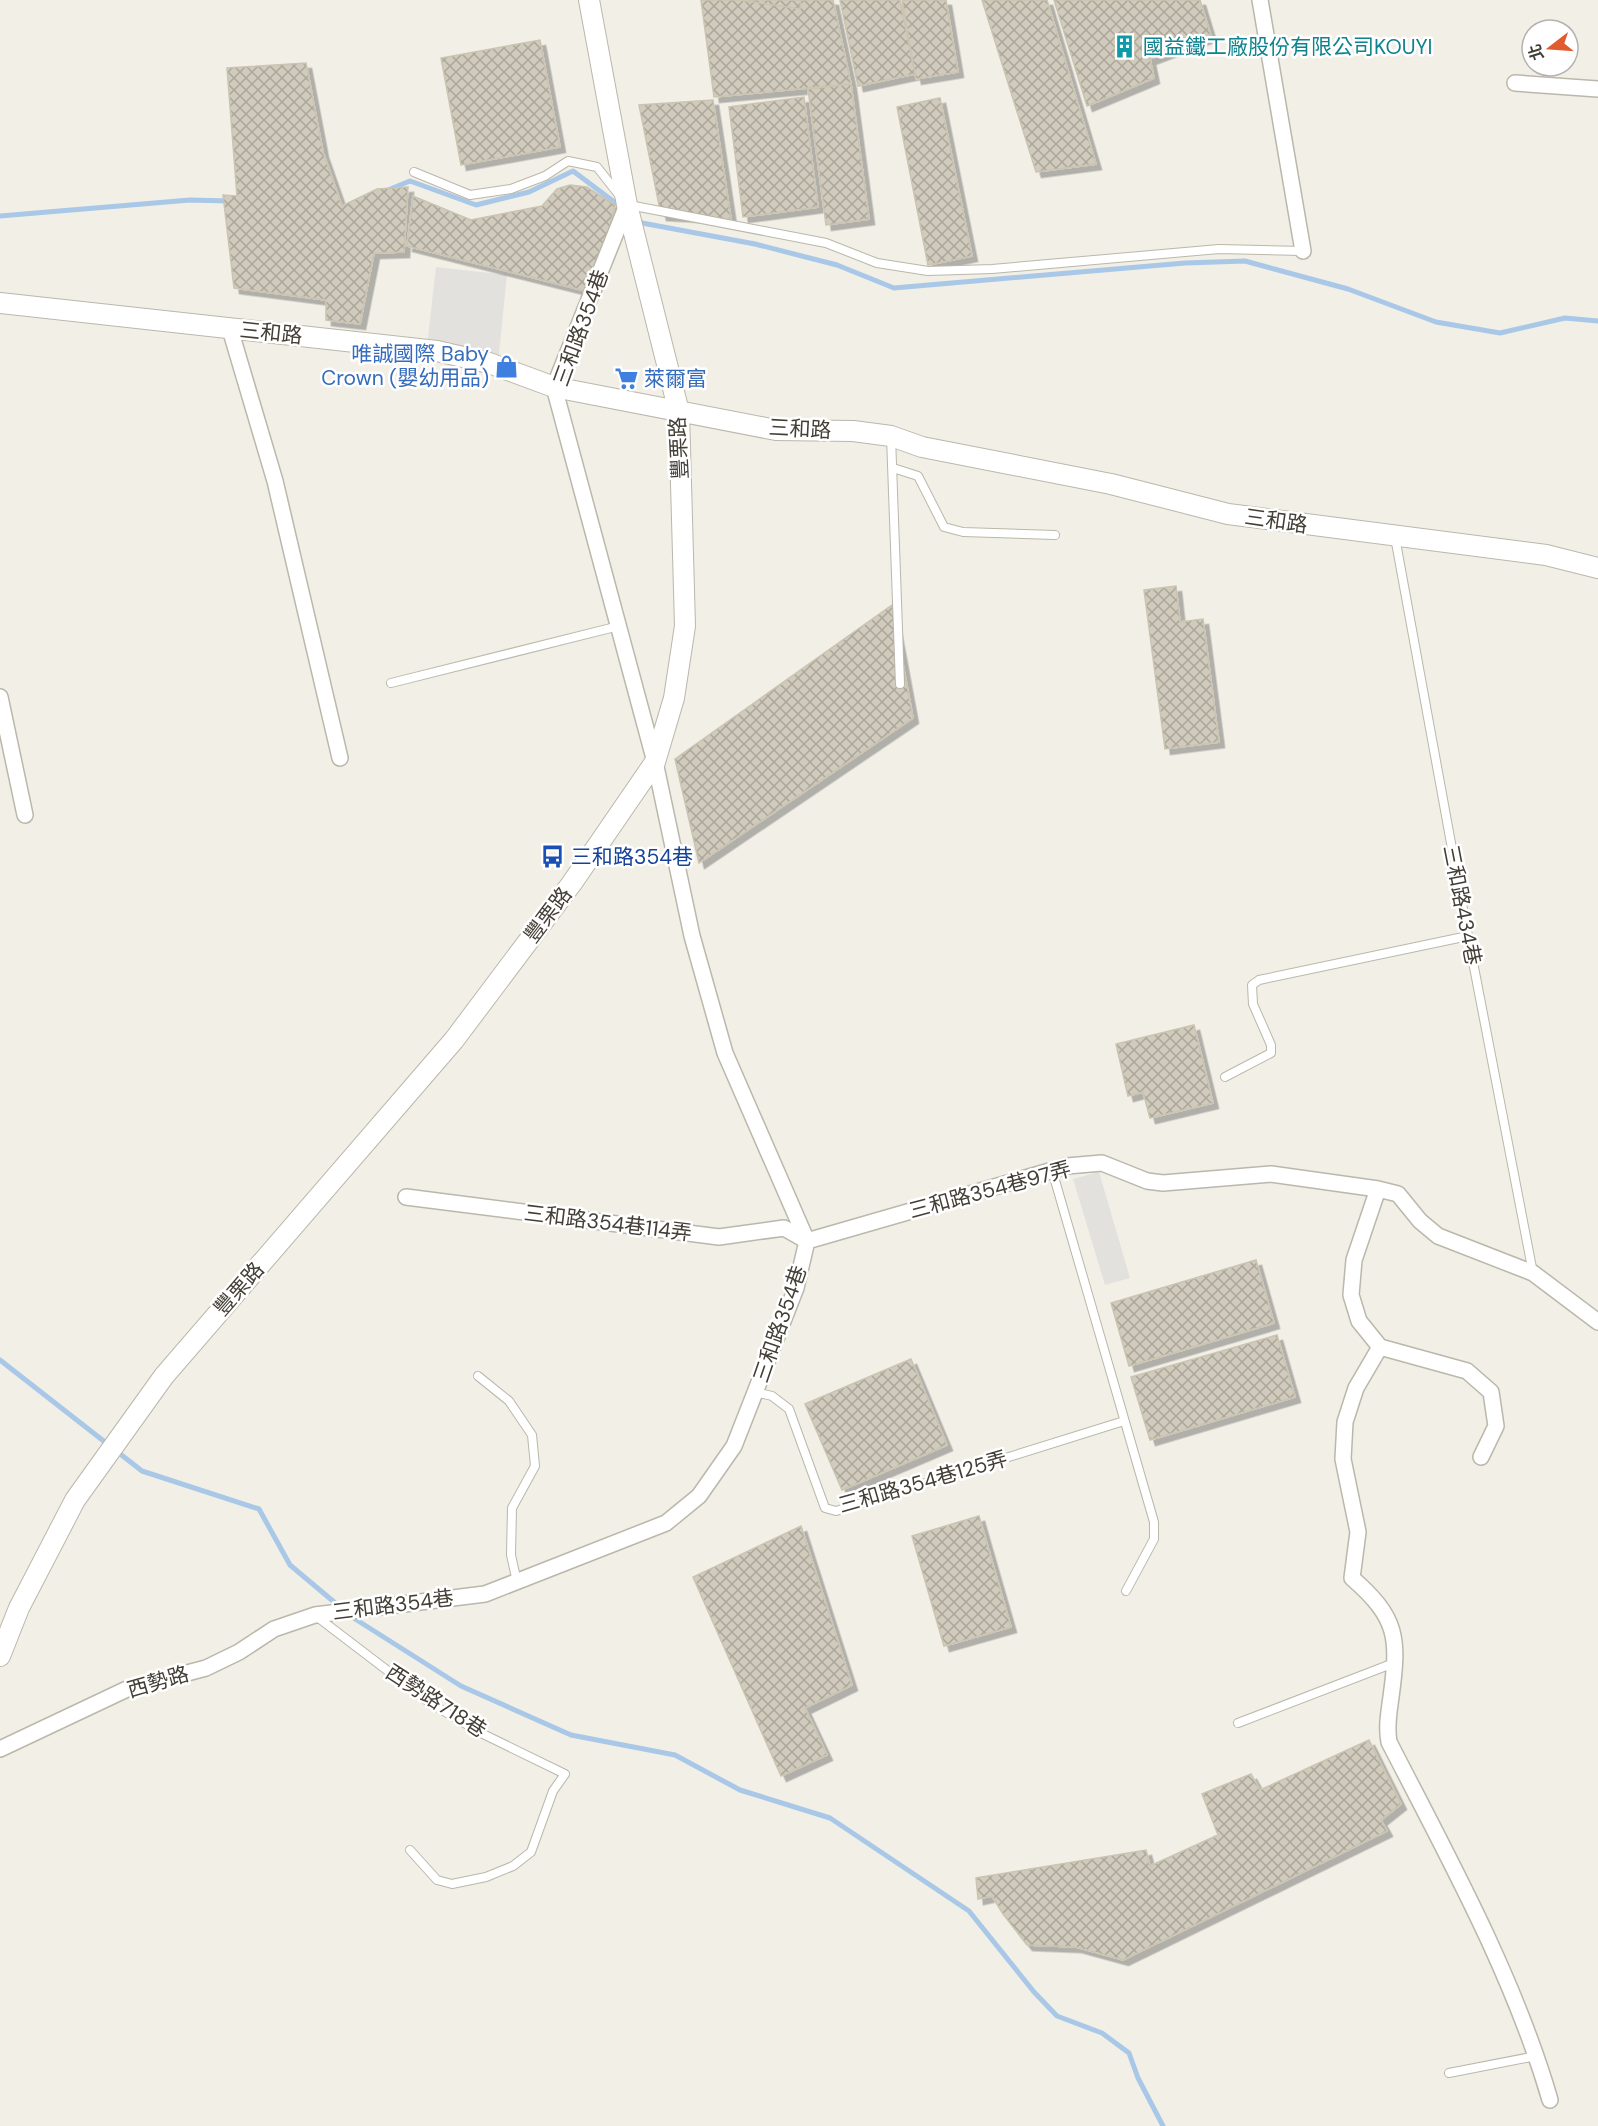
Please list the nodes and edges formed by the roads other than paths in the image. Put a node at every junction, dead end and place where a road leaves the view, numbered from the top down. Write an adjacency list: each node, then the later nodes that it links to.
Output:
1 (589, 0): 6 (street, 豐栗路)
2 (1260, 0): 7 (street)
3 (1515, 83): 4 (street)
4 (1598, 89)
5 (414, 172): 6 (lane)
6 (627, 205): 7 (lane); 10 (street, 三和路354巷); 11 (street, 豐栗路)
7 (1302, 251)
8 (0, 303): 9 (street, 三和路)
9 (230, 329): 10 (street, 三和路); 21 (street)
10 (554, 387): 11 (street, 三和路); 17 (street, 三和路354巷)
11 (679, 412): 12 (street, 三和路); 22 (street, 豐栗路)
12 (891, 436): 13 (lane); 15 (street, 三和路)
13 (893, 468): 14 (lane); 19 (lane)
14 (1055, 535)
15 (1395, 537): 16 (street, 三和路); 24 (lane, 三和路434巷)
16 (1598, 568)
17 (620, 626): 18 (lane); 22 (street, 三和路354巷)
18 (391, 683)
19 (900, 684)
20 (0, 697): 23 (street)
21 (340, 758)
22 (655, 762): 29 (street, 三和路354巷); 40 (street, 豐栗路)
23 (25, 815)
24 (1468, 936): 25 (lane); 30 (lane, 三和路434巷)
25 (1225, 1077)
26 (1052, 1170): 27 (street, 三和路354巷97弄); 29 (street, 三和路354巷97弄); 35 (lane)
27 (1378, 1189): 30 (street, 三和路354巷97弄); 32 (street)
28 (406, 1197): 29 (street, 三和路354巷114弄)
29 (807, 1241): 34 (street, 三和路354巷)
30 (1533, 1273): 31 (street, 三和路354巷97弄)
31 (1598, 1322)
32 (1380, 1347): 36 (street); 41 (street)
33 (478, 1376): 37 (lane)
34 (755, 1392): 35 (lane, 三和路354巷125弄); 37 (street, 三和路354巷)
35 (1124, 1421): 38 (lane)
36 (1481, 1457)
37 (517, 1582): 39 (street, 三和路354巷)
38 (1126, 1592)
39 (315, 1615): 43 (street, 西勢路); 44 (lane, 西勢路718巷)
40 (0, 1656)
41 (1395, 1662): 42 (lane); 45 (street)
42 (1238, 1723)
43 (0, 1749)
44 (410, 1850)
45 (1537, 2055): 46 (lane); 47 (street)
46 (1449, 2073)
47 (1550, 2100)

